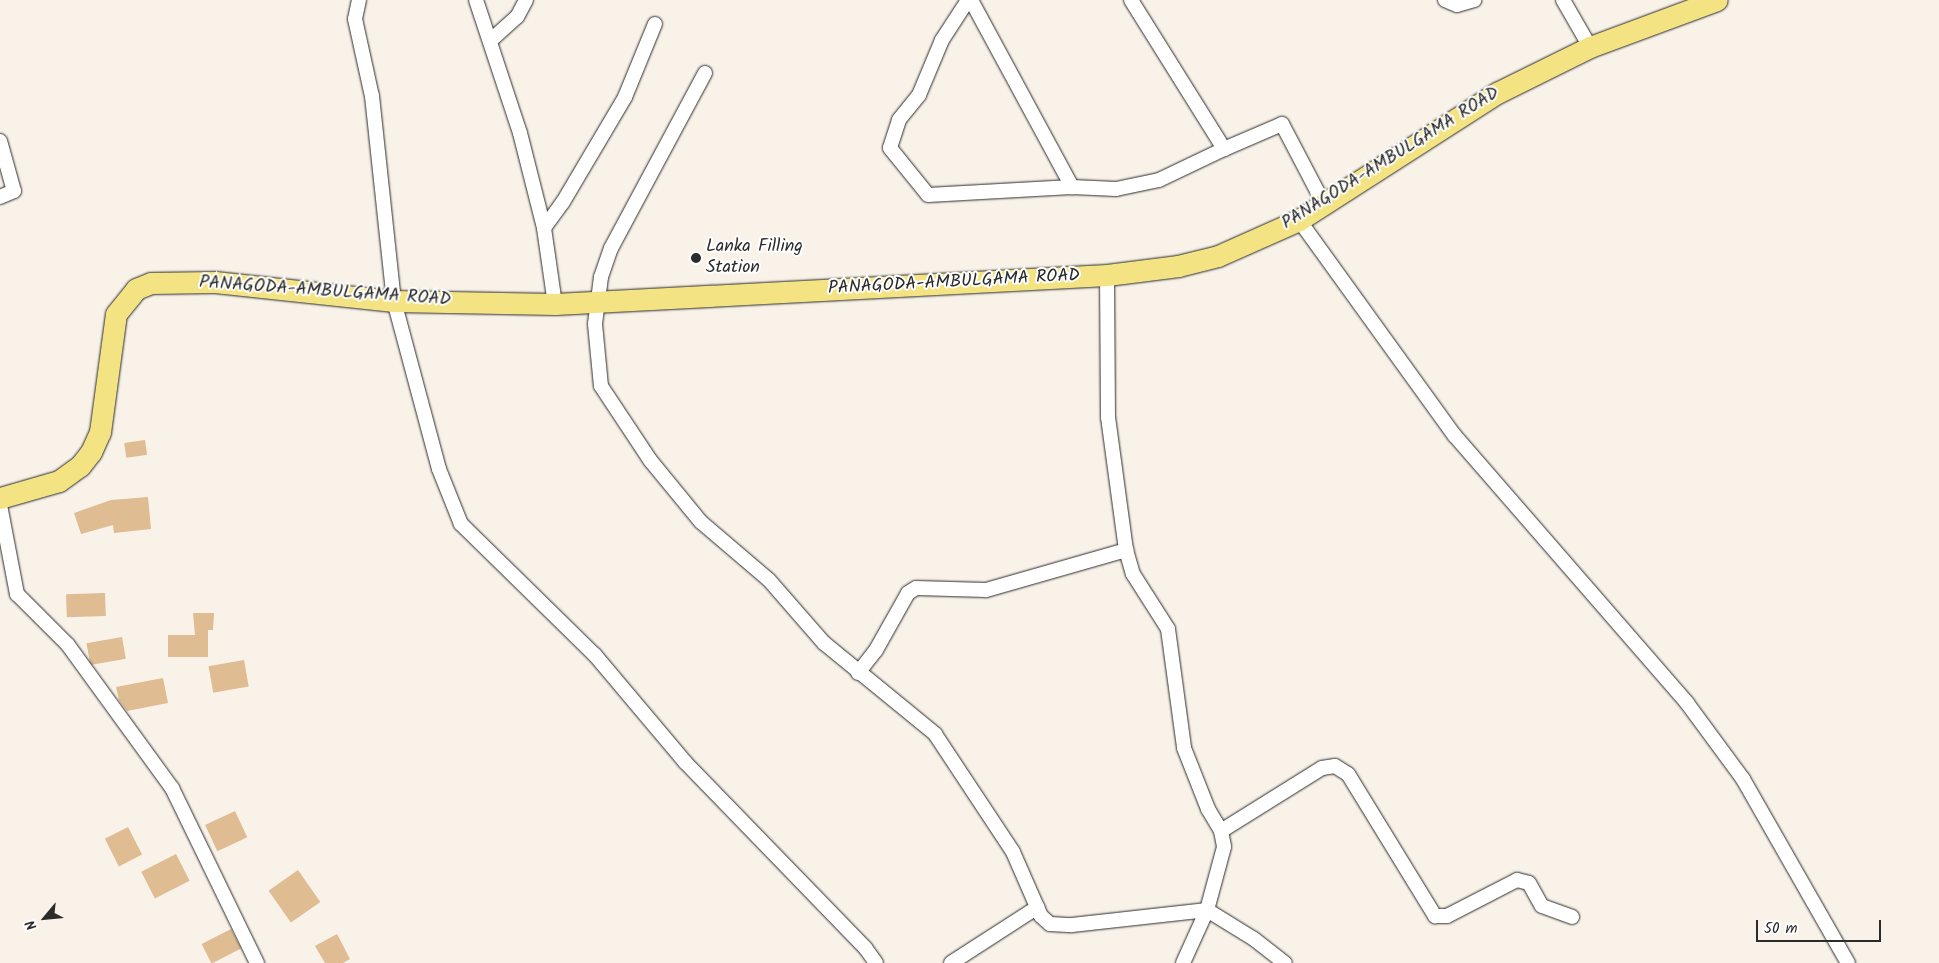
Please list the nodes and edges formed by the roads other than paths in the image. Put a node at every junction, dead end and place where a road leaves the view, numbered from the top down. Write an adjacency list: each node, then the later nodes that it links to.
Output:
1 (359, 0): 22 (street)
2 (476, 0): 11 (street)
3 (526, 0): 11 (street)
4 (970, 0): 16 (street); 16 (street)
5 (1131, 0): 15 (street)
6 (1444, 0): 7 (street)
7 (1474, 0)
8 (1563, 0): 12 (street)
9 (1717, 0): 12 (main road, PANAGODA-AMBULGAMA ROAD)
10 (655, 24): 20 (street)
11 (490, 41): 20 (street)
12 (1590, 47): 18 (main road, PANAGODA-AMBULGAMA ROAD)
13 (704, 73): 23 (street)
14 (0, 141): 17 (street)
15 (1224, 150): 16 (street); 18 (street)
16 (1072, 187)
17 (0, 197)
18 (1324, 204): 19 (main road, PANAGODA-AMBULGAMA ROAD)
19 (1299, 220): 21 (main road, PANAGODA-AMBULGAMA ROAD); 38 (street)
20 (544, 228): 24 (street)
21 (1107, 275): 23 (main road, PANAGODA-AMBULGAMA ROAD); 27 (street)
22 (394, 301): 24 (main road, PANAGODA-AMBULGAMA ROAD); 25 (main road, PANAGODA-AMBULGAMA ROAD); 34 (street)
23 (596, 302): 24 (main road, PANAGODA-AMBULGAMA ROAD); 28 (street)
24 (555, 304)
25 (0, 498)
26 (0, 505): 33 (street)
27 (1126, 550): 28 (street); 29 (street)
28 (858, 673): 30 (street)
29 (1221, 831): 31 (street); 32 (street)
30 (1038, 907): 31 (street); 35 (street)
31 (1207, 910): 36 (street); 37 (street)
32 (1572, 917)
33 (258, 963)
34 (876, 963)
35 (951, 963)
36 (1183, 963)
37 (1285, 963)
38 (1848, 963)

